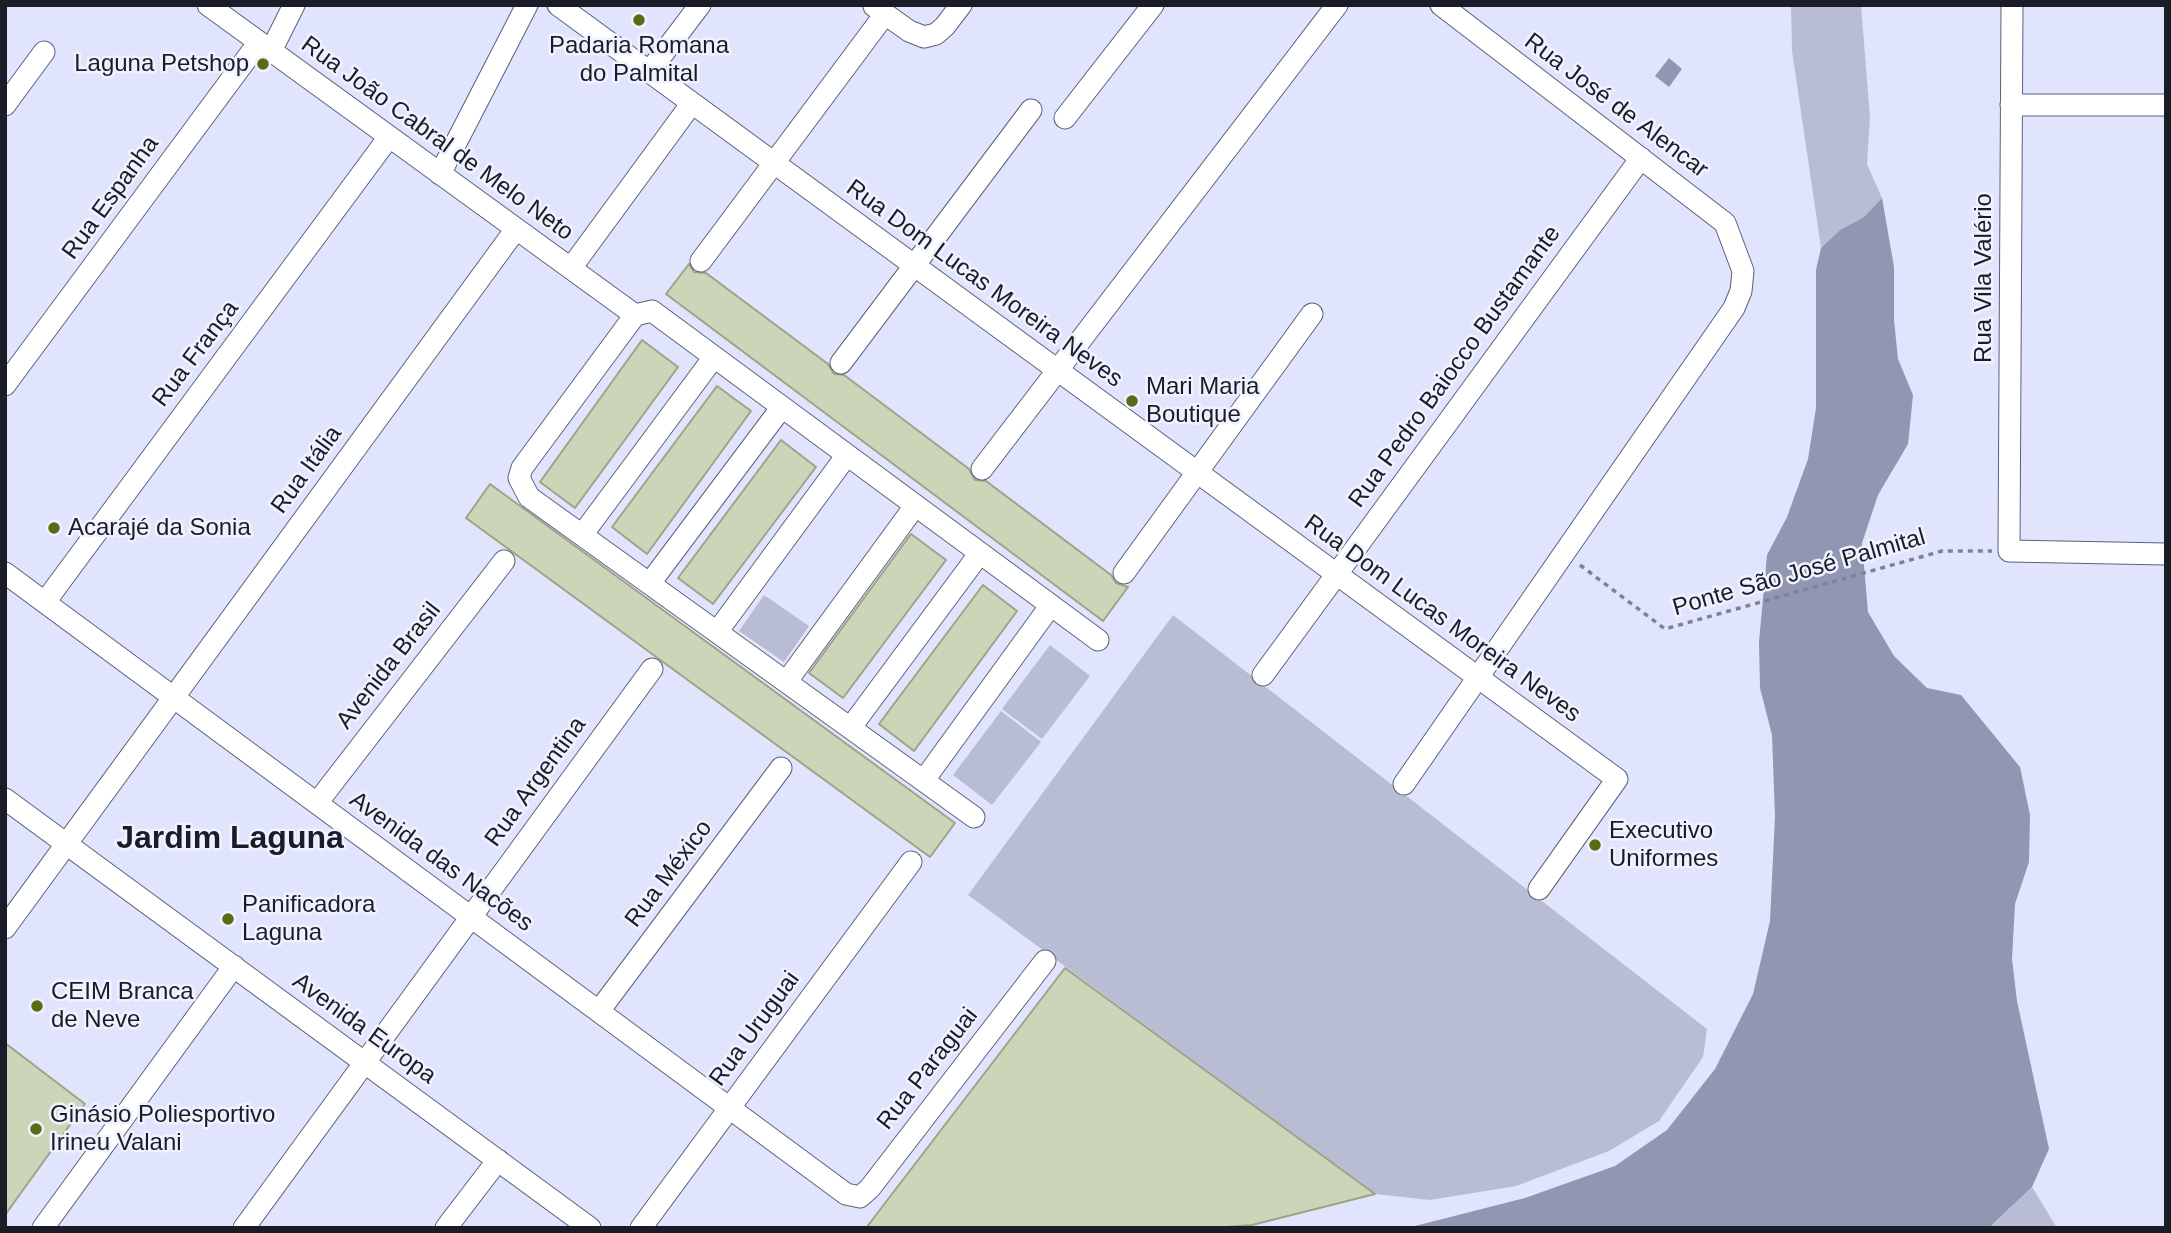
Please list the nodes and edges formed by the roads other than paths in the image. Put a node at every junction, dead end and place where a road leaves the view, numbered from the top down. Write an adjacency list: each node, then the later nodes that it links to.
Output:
1 (208, 5): 12 (street, Rua João Cabral de Melo Neto)
2 (294, 5): 12 (street, Rua Espanha)
3 (527, 5): 24 (street)
4 (558, 5): 14 (street, Rua Dom Lucas Moreira Neves)
5 (700, 5): 14 (street)
6 (961, 5): 11 (street)
7 (1153, 5): 20 (street)
8 (1337, 5): 33 (street)
9 (1441, 5): 22 (street, Rua José de Alencar)
10 (2012, 5): 18 (street, Rua Vila Valério)
11 (880, 9): 23 (street)
12 (265, 46): 21 (street, Rua João Cabral de Melo Neto); 34 (street, Rua Espanha)
13 (44, 52): 16 (street)
14 (649, 72): 15 (street, Rua Dom Lucas Moreira Neves)
15 (692, 103): 23 (street, Rua Dom Lucas Moreira Neves); 28 (street)
16 (5, 105)
17 (2166, 105): 18 (street)
18 (2011, 106): 42 (street, Rua Vila Valério)
19 (1031, 110): 27 (street)
20 (1065, 118)
21 (389, 137): 24 (street, Rua João Cabral de Melo Neto); 48 (street, Rua França)
22 (1641, 158): 46 (street, Rua Pedro Baiocco Bustamante); 54 (street, Rua José de Alencar)
23 (774, 163): 26 (street); 27 (street, Rua Dom Lucas Moreira Neves)
24 (440, 174): 25 (street, Rua João Cabral de Melo Neto)
25 (516, 229): 28 (street, Rua João Cabral de Melo Neto); 56 (street, Rua Itália)
26 (701, 261)
27 (914, 265): 32 (street); 33 (street, Rua Dom Lucas Moreira Neves)
28 (570, 268): 30 (street, Rua João Cabral de Melo Neto)
29 (1312, 314): 38 (street)
30 (635, 315): 31 (street); 40 (street)
31 (714, 357): 35 (street); 40 (street)
32 (841, 363)
33 (1058, 370): 37 (street); 38 (street, Rua Dom Lucas Moreira Neves)
34 (5, 385)
35 (782, 407): 36 (street); 47 (street)
36 (846, 455): 39 (street); 50 (street)
37 (982, 469)
38 (1197, 472): 45 (street); 46 (street, Rua Dom Lucas Moreira Neves)
39 (915, 506): 41 (street); 55 (street)
40 (582, 535): 47 (street)
41 (980, 553): 49 (street); 57 (street)
42 (2166, 554)
43 (503, 561): 62 (street, Avenida Brasil)
44 (5, 573): 48 (street, Avenida das Nacões)
45 (1124, 573)
46 (1336, 574): 53 (street, Rua Pedro Baiocco Bustamante); 54 (street, Rua Dom Lucas Moreira Neves)
47 (650, 583): 50 (street)
48 (45, 602): 56 (street, Avenida das Nacões)
49 (1051, 605): 51 (street); 59 (street)
50 (717, 632): 55 (street)
51 (1098, 639)
52 (652, 669): 67 (street, Rua Argentina)
53 (1263, 675)
54 (1478, 677): 60 (street); 66 (street, Rua Dom Lucas Moreira Neves)
55 (787, 681): 57 (street)
56 (174, 697): 62 (street, Avenida das Nacões); 64 (street, Rua Itália)
57 (851, 727): 59 (street)
58 (781, 768): 71 (street, Rua México)
59 (924, 780): 63 (street)
60 (1404, 784)
61 (5, 799): 64 (street, Avenida Europa)
62 (317, 803): 67 (street, Avenida das Nacões)
63 (974, 817)
64 (67, 844): 68 (street, Rua Itália); 70 (street, Avenida Europa)
65 (911, 862): 73 (street, Rua Uruguai)
66 (1539, 889)
67 (470, 916): 71 (street, Avenida das Nacões); 72 (street, Rua Argentina)
68 (5, 928)
69 (1045, 961): 75 (street, Rua Paraguai)
70 (234, 966): 72 (street, Avenida Europa); 76 (street)
71 (599, 1012): 73 (street, Avenida das Nacões)
72 (363, 1061): 74 (street, Avenida Europa); 77 (street, Rua Argentina)
73 (730, 1108): 75 (street, Avenida das Nacões); 80 (street, Rua Uruguai)
74 (498, 1160): 78 (street); 79 (street, Avenida Europa)
75 (846, 1194)
76 (43, 1228)
77 (244, 1228)
78 (446, 1228)
79 (590, 1228)
80 (641, 1228)

